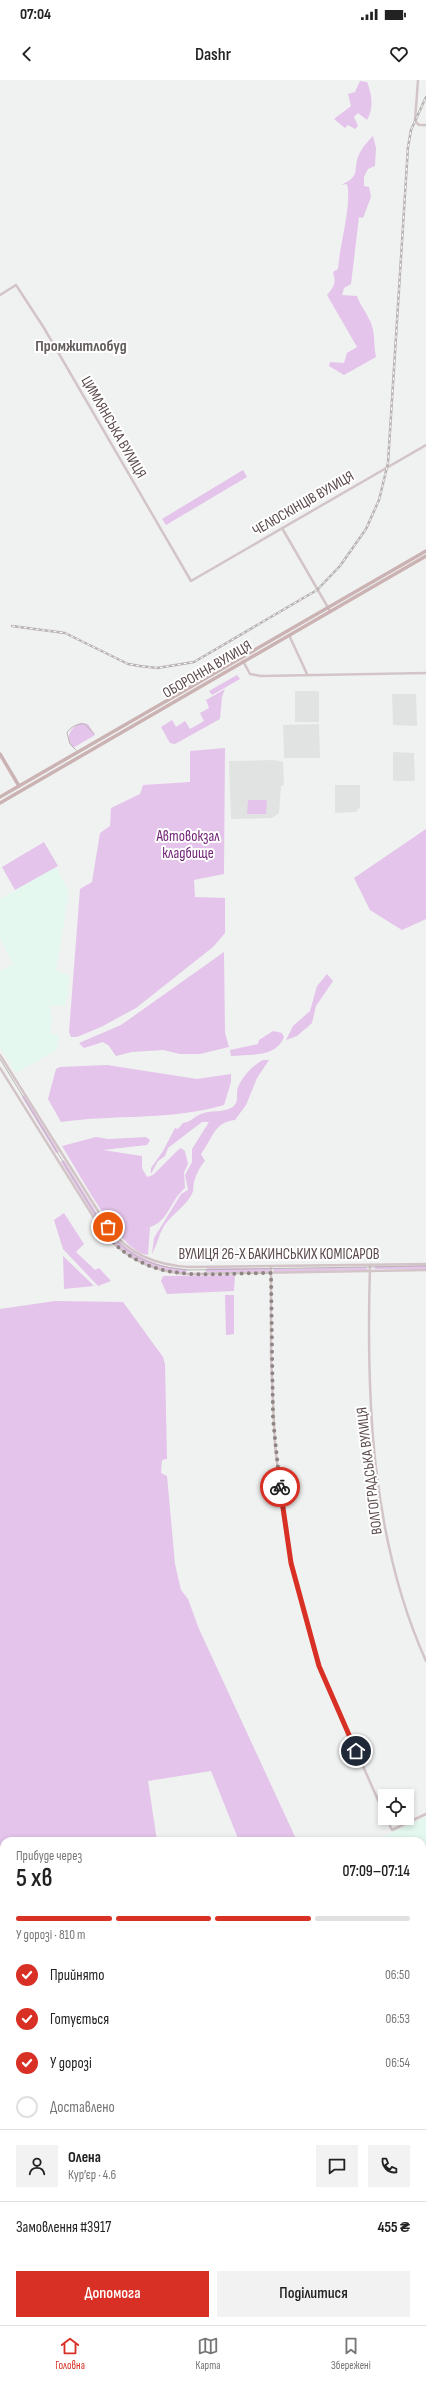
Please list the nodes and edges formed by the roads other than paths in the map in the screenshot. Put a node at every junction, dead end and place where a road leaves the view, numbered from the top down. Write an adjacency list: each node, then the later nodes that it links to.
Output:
1 (418, 80): 2 (street)
2 (426, 125)
3 (0, 295): 8 (street, ЦИМЛЯНСЬКА ВУЛИЦЯ)
4 (426, 445): 5 (street, ЧЕЛЮСКІНЦІВ ВУЛИЦЯ)
5 (282, 528): 8 (street, ЧЕЛЮСКІНЦІВ ВУЛИЦЯ); 9 (street)
6 (426, 551): 9 (main road, ОБОРОННА ВУЛИЦЯ)
7 (426, 556): 10 (main road, ОБОРОННА ВУЛИЦЯ)
8 (191, 581)
9 (328, 607): 10 (street); 16 (main road, ОБОРОННА ВУЛИЦЯ)
10 (330, 612): 11 (main road, ОБОРОННА ВУЛИЦЯ)
11 (289, 635): 12 (main road, ОБОРОННА ВУЛИЦЯ); 14 (street)
12 (243, 661): 14 (street); 17 (main road, ОБОРОННА ВУЛИЦЯ)
13 (426, 673): 14 (street)
14 (307, 674)
15 (0, 754): 16 (main road)
16 (19, 785): 17 (main road); 18 (main road, ОБОРОННА ВУЛИЦЯ)
17 (22, 790): 19 (main road, ОБОРОННА ВУЛИЦЯ)
18 (0, 797)
19 (0, 803)
20 (0, 1055): 22 (street, ВУЛИЦЯ 26-Х БАКИНСЬКИХ КОМІСАРОВ)
21 (0, 1068): 23 (street, ВУЛИЦЯ 26-Х БАКИНСЬКИХ КОМІСАРОВ)
22 (100, 1216): 23 (street); 24 (street, ВУЛИЦЯ 26-Х БАКИНСЬКИХ КОМІСАРОВ)
23 (94, 1219): 25 (street, ВУЛИЦЯ 26-Х БАКИНСЬКИХ КОМІСАРОВ)
24 (114, 1235): 25 (street); 29 (street, ВУЛИЦЯ 26-Х БАКИНСЬКИХ КОМІСАРОВ)
25 (109, 1240): 34 (street, ВУЛИЦЯ 26-Х БАКИНСЬКИХ КОМІСАРОВ)
26 (426, 1264): 27 (street, ВУЛИЦЯ 26-Х БАКИНСЬКИХ КОМІСАРОВ)
27 (370, 1265): 28 (street, ВУЛИЦЯ 26-Х БАКИНСЬКИХ КОМІСАРОВ); 32 (street, ВОЛГОГРАДСЬКА ВУЛИЦЯ)
28 (271, 1266): 30 (street, ВУЛИЦЯ 26-Х БАКИНСЬКИХ КОМІСАРОВ); 33 (street)
29 (189, 1267): 30 (street, ВУЛИЦЯ 26-Х БАКИНСЬКИХ КОМІСАРОВ); 34 (street)
30 (204, 1267): 35 (street)
31 (426, 1270): 32 (street, ВУЛИЦЯ 26-Х БАКИНСЬКИХ КОМІСАРОВ)
32 (370, 1272): 33 (street, ВУЛИЦЯ 26-Х БАКИНСЬКИХ КОМІСАРОВ); 36 (street, ВОЛГОГРАДСЬКА ВУЛИЦЯ)
33 (271, 1273): 35 (street, ВУЛИЦЯ 26-Х БАКИНСЬКИХ КОМІСАРОВ); 37 (street)
34 (189, 1274): 35 (street, ВУЛИЦЯ 26-Х БАКИНСЬКИХ КОМІСАРОВ)
35 (203, 1274)
36 (426, 1661)
37 (378, 1801)
38 (426, 1814): 39 (street)
39 (414, 1820)
40 (389, 1825): 41 (street)
41 (403, 1825)

